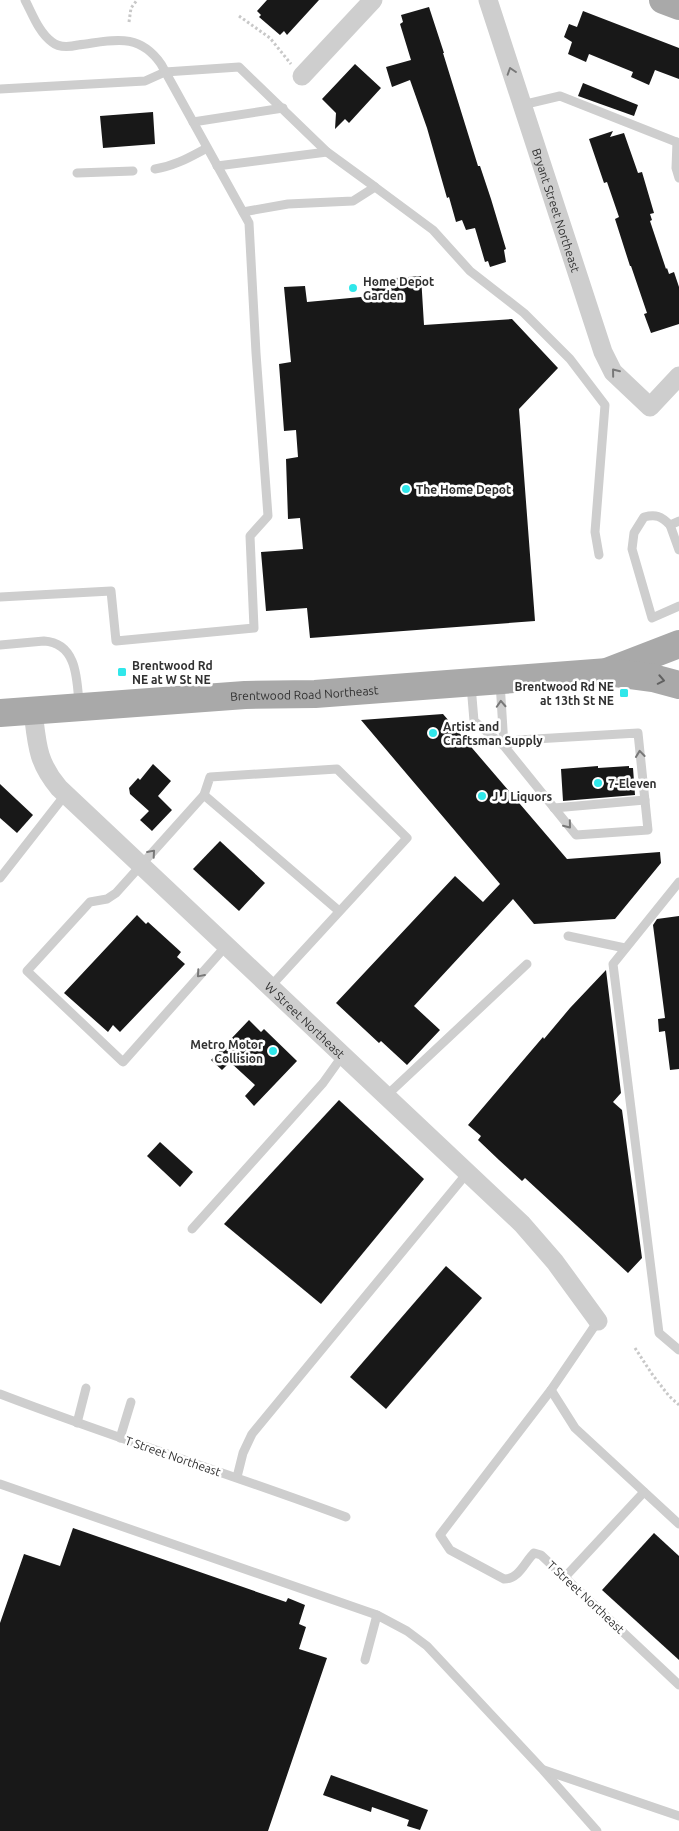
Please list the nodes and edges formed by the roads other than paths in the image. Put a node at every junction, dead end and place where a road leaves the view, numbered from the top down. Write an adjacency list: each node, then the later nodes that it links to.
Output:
1 (25, 0): 6 (lane)
2 (373, 0): 7 (street)
3 (488, 0): 9 (street, Bryant Street Northeast, one-way to 3)
4 (664, 0): 5 (main road)
5 (679, 6)
6 (165, 72): 8 (lane); 10 (lane); 11 (lane)
7 (302, 76)
8 (0, 89)
9 (522, 104): 12 (lane); 22 (street, Bryant Street Northeast, one-way to 9)
10 (283, 108): 11 (lane); 14 (lane)
11 (193, 122): 13 (lane)
12 (678, 143): 19 (lane)
13 (207, 148): 15 (lane); 16 (lane)
14 (327, 152): 15 (lane); 20 (lane)
15 (217, 166): 21 (lane)
16 (155, 169)
17 (133, 171): 18 (lane)
18 (77, 173)
19 (679, 178)
20 (375, 187): 21 (lane); 26 (lane)
21 (243, 212): 27 (lane)
22 (679, 376)
23 (679, 521): 24 (lane)
24 (670, 525): 25 (lane); 28 (lane)
25 (679, 550)
26 (599, 555)
27 (0, 597)
28 (679, 606)
29 (679, 644): 31 (main road, Brentwood Road Northeast)
30 (0, 645): 35 (lane)
31 (608, 672): 32 (main road, Brentwood Road Northeast); 34 (main road, Brentwood Road Northeast, one-way to 34)
32 (500, 680): 33 (main road, Brentwood Road Northeast); 38 (lane, one-way to 32)
33 (471, 682): 35 (main road, Brentwood Road Northeast); 38 (lane)
34 (679, 685)
35 (79, 708): 36 (main road, Brentwood Road Northeast)
36 (33, 711): 37 (main road, Brentwood Road Northeast); 39 (street, W Street Northeast)
37 (0, 713)
38 (504, 746): 41 (lane, one-way to 38); 42 (lane)
39 (66, 795): 43 (street, W Street Northeast); 44 (lane)
40 (204, 795): 43 (lane, one-way to 40); 46 (lane); 46 (lane)
41 (645, 800): 42 (lane); 42 (lane, one-way to 41)
42 (554, 808)
43 (141, 866): 48 (street, W Street Northeast); 48 (lane, one-way to 43)
44 (0, 878)
45 (679, 882): 49 (lane)
46 (339, 911): 51 (lane)
47 (568, 936): 49 (lane)
48 (226, 946): 51 (street, W Street Northeast)
49 (625, 948): 57 (lane)
50 (527, 964): 53 (lane)
51 (270, 987): 52 (street, W Street Northeast)
52 (343, 1055): 53 (street, W Street Northeast); 55 (lane)
53 (386, 1096): 54 (street, W Street Northeast)
54 (468, 1172): 56 (street, W Street Northeast); 64 (lane)
55 (192, 1229)
56 (598, 1321): 59 (lane)
57 (679, 1350)
58 (86, 1388): 62 (lane)
59 (551, 1390): 66 (lane); 69 (lane, T Street Northeast)
60 (0, 1394): 62 (lane, T Street Northeast)
61 (131, 1402): 63 (lane)
62 (77, 1423): 63 (lane, T Street Northeast)
63 (120, 1438): 64 (lane, T Street Northeast)
64 (237, 1477): 67 (lane, T Street Northeast)
65 (0, 1484): 70 (lane)
66 (644, 1492): 68 (lane); 69 (lane)
67 (346, 1517)
68 (679, 1524)
69 (565, 1578): 72 (lane, T Street Northeast)
70 (377, 1615): 71 (lane); 73 (lane)
71 (364, 1660)
72 (679, 1686)
73 (543, 1770): 74 (lane); 75 (lane)
74 (679, 1816)
75 (597, 1831)

